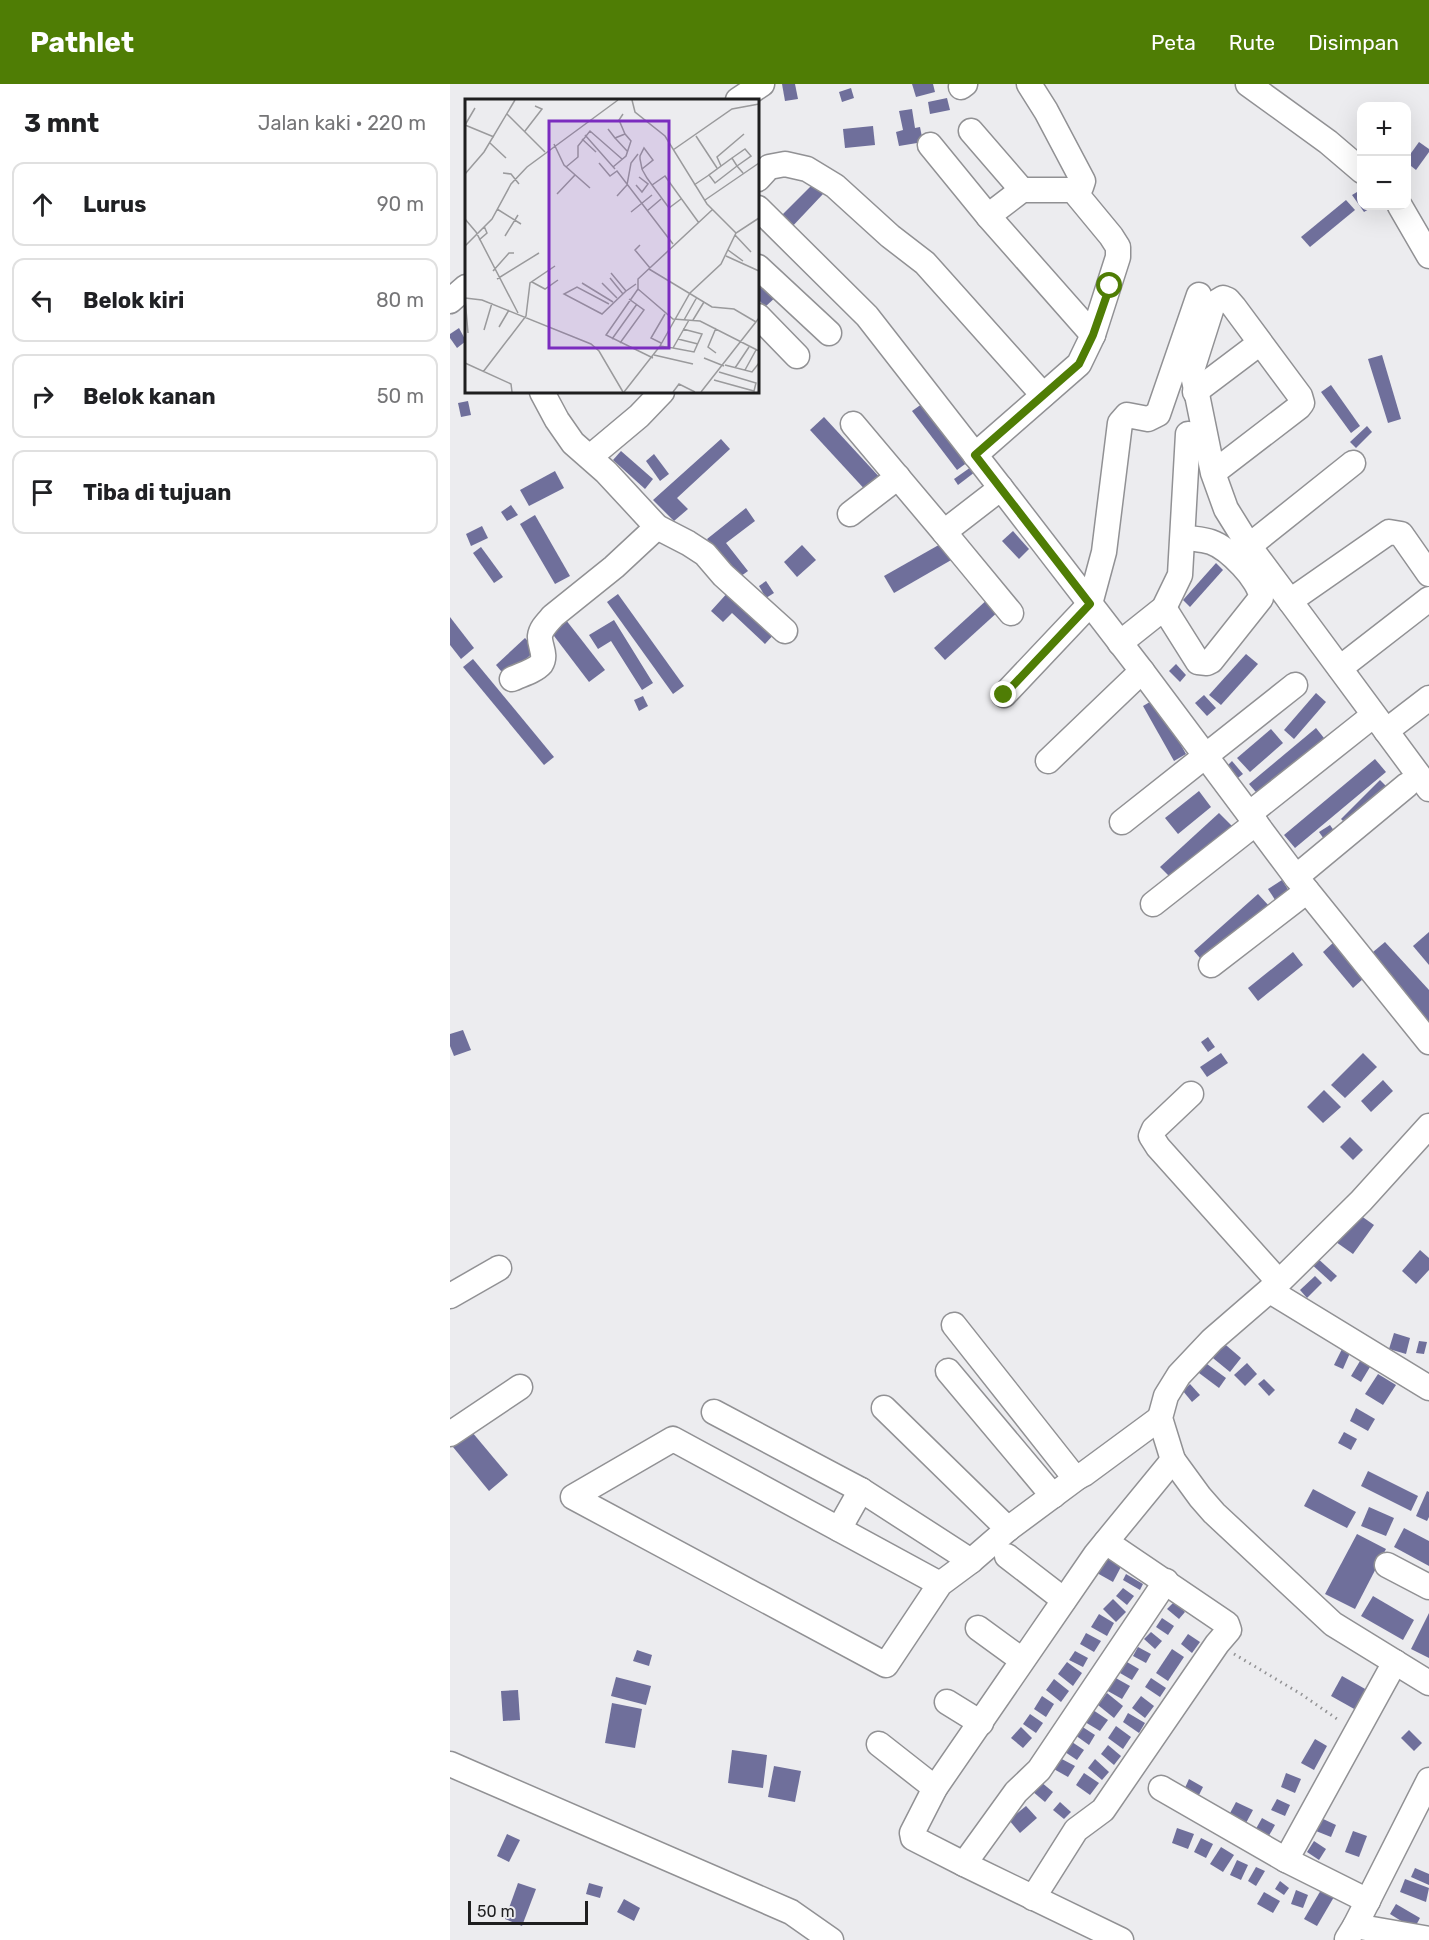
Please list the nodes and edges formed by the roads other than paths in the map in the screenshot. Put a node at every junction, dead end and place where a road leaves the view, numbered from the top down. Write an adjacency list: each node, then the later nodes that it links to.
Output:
1 (762, 84): 4 (street)
2 (1029, 84): 10 (street)
3 (1248, 84): 8 (street)
4 (740, 99)
5 (971, 131): 9 (street)
6 (930, 145): 13 (street)
7 (761, 166): 27 (street)
8 (1357, 167)
9 (1022, 190): 10 (street); 13 (street)
10 (1073, 190): 21 (street)
11 (759, 208): 30 (street)
12 (1402, 210): 14 (street)
13 (988, 216): 21 (street)
14 (1429, 256)
15 (759, 268): 20 (street)
16 (465, 288): 18 (street)
17 (1199, 295): 46 (street)
18 (450, 301)
19 (759, 317): 23 (street)
20 (829, 333)
21 (1093, 335): 27 (street)
22 (1260, 343): 24 (street); 24 (street); 33 (street)
23 (797, 356)
24 (1195, 392): 33 (street)
25 (543, 393): 31 (street)
26 (661, 393): 31 (street)
27 (1043, 395): 30 (street)
28 (853, 424): 34 (street)
29 (1188, 434): 39 (street)
30 (975, 455): 35 (street)
31 (590, 457): 37 (street)
32 (1353, 463): 41 (street)
33 (1213, 473): 41 (street)
34 (898, 477): 36 (street); 38 (street)
35 (1001, 488): 38 (street); 46 (street)
36 (850, 514)
37 (657, 527): 49 (street); 53 (street)
38 (944, 532): 48 (street)
39 (1182, 537): 40 (street); 43 (street)
40 (1212, 542): 43 (street); 47 (street)
41 (1249, 546): 45 (street)
42 (1429, 574): 45 (street)
43 (1180, 575): 47 (street)
44 (1429, 599): 51 (street)
45 (1290, 601): 51 (street)
46 (1090, 604): 50 (street); 55 (street)
47 (1164, 608): 50 (street)
48 (1011, 613)
49 (785, 631)
50 (1120, 643): 52 (street)
51 (1340, 668): 57 (street)
52 (1142, 671): 58 (street); 59 (street)
53 (512, 679)
54 (1294, 685): 58 (street)
55 (1004, 695)
56 (1429, 698): 57 (street)
57 (1376, 727): 60 (street); 61 (street)
58 (1206, 756): 61 (street); 62 (street)
59 (1048, 761)
60 (1418, 787): 63 (street)
61 (1253, 819): 63 (street); 64 (street)
62 (1122, 822)
63 (1302, 884): 65 (street); 66 (street)
64 (1153, 904)
65 (1211, 965)
66 (1429, 1042)
67 (1191, 1094): 70 (street)
68 (1429, 1126): 70 (street)
69 (498, 1268): 71 (street)
70 (1274, 1287): 75 (street); 78 (street)
71 (450, 1296)
72 (954, 1325): 81 (street)
73 (948, 1371): 83 (street)
74 (520, 1387): 79 (street)
75 (1429, 1388)
76 (884, 1408): 85 (street)
77 (714, 1412): 82 (street)
78 (1160, 1418): 80 (street); 81 (street)
79 (450, 1434)
80 (1173, 1460): 86 (street); 96 (street)
81 (1078, 1477): 83 (street)
82 (861, 1490): 84 (street); 88 (street)
83 (1053, 1496): 85 (street)
84 (839, 1529): 91 (street); 91 (street)
85 (1008, 1529): 88 (street)
86 (1106, 1542): 90 (street); 93 (street)
87 (1007, 1556): 93 (street)
88 (971, 1561): 91 (street)
89 (1387, 1565): 92 (street)
90 (1166, 1581): 106 (street); 107 (street)
91 (940, 1584)
92 (1429, 1587)
93 (1064, 1600): 95 (street)
94 (978, 1628): 95 (street)
95 (1022, 1660): 99 (street)
96 (1395, 1662): 97 (street); 105 (street)
97 (1429, 1683)
98 (947, 1702): 99 (street)
99 (981, 1723): 103 (street)
100 (879, 1744): 103 (street)
101 (450, 1764): 111 (street)
102 (1429, 1780): 108 (street)
103 (935, 1788): 106 (street)
104 (1161, 1788): 105 (street)
105 (1286, 1860): 108 (street)
106 (964, 1864): 107 (street)
107 (1033, 1898): 112 (street)
108 (1368, 1901): 109 (street)
109 (1351, 1933): 110 (street)
110 (1429, 1938)
111 (831, 1940)
112 (1121, 1940)

